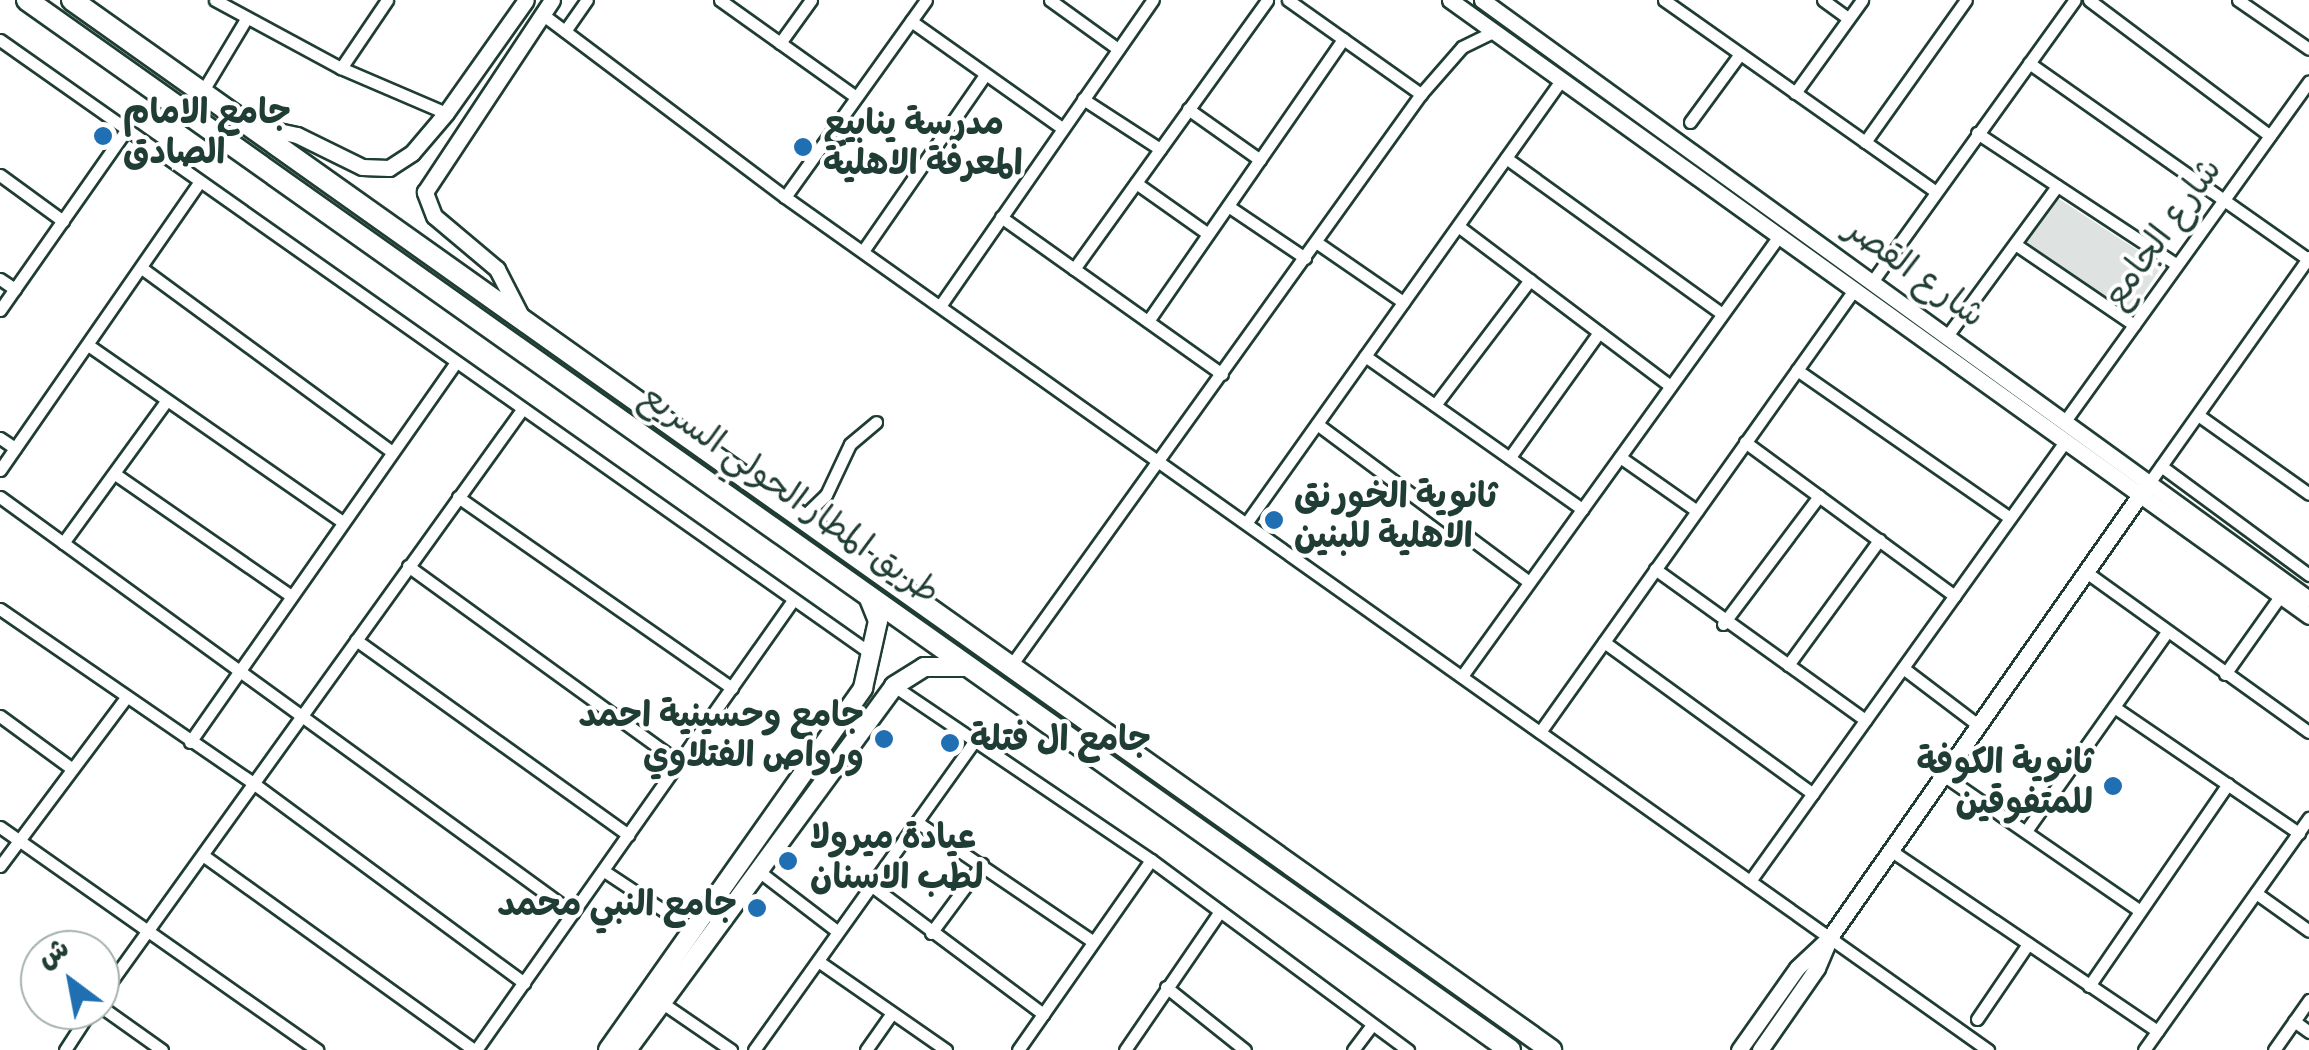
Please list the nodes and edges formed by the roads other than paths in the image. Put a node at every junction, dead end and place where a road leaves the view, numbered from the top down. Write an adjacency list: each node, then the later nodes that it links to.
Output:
1 (26, 0): 137 (highway, طريق المطار الحولي السريع)
2 (72, 0): 41 (highway, طريق المطار الحولي السريع)
3 (214, 0): 25 (street)
4 (387, 0): 36 (street)
5 (526, 0): 46 (street)
6 (586, 0): 27 (street)
7 (720, 0): 31 (street)
8 (811, 0): 31 (street)
9 (926, 0): 26 (street)
10 (1050, 0): 33 (street)
11 (1153, 0): 33 (street)
12 (1266, 0): 45 (street)
13 (1288, 0): 29 (street)
14 (1450, 0): 28 (street)
15 (1664, 0): 34 (street)
16 (1823, 0): 24 (street)
17 (1862, 0): 24 (street)
18 (1966, 0): 53 (street)
19 (2074, 0): 35 (street)
20 (2090, 0): 52 (street)
21 (1487, 2): 57 (street, شارع القصر)
22 (2246, 2): 32 (street)
23 (547, 7): 27 (street); 91 (street)
24 (1848, 18): 40 (street)
25 (246, 19): 36 (street); 41 (street)
26 (910, 21): 37 (street); 43 (street)
27 (565, 31): 63 (street)
28 (1495, 31): 38 (street); 42 (street)
29 (1343, 39): 42 (street); 56 (street)
30 (0, 40): 50 (street)
31 (780, 43): 43 (street)
32 (2309, 48)
33 (1118, 49): 44 (street)
34 (1740, 54): 40 (street); 48 (street)
35 (2028, 63): 51 (street); 65 (street)
36 (341, 68): 46 (street)
37 (985, 75): 49 (street); 74 (street)
38 (1562, 79): 55 (street); 57 (street)
39 (2309, 80): 52 (street, شارع الجامع)
40 (1796, 93): 53 (street)
41 (201, 94): 47 (highway, طريق المطار الحولي السريع)
42 (1422, 94): 72 (street)
43 (856, 97): 63 (street)
44 (1082, 99): 49 (street); 54 (street)
45 (1188, 110): 54 (street); 56 (street)
46 (446, 113): 47 (street)
47 (234, 116): 91 (highway, طريق المطار الحولي السريع)
48 (1690, 122)
49 (1062, 128): 67 (street)
50 (126, 130): 59 (street); 68 (street)
51 (1978, 133): 61 (street); 62 (street)
52 (2270, 136): 65 (street, شارع الجامع)
53 (1866, 142): 62 (street)
54 (1160, 149): 60 (street)
55 (1506, 158): 69 (street); 88 (street)
56 (1260, 160): 66 (street)
57 (1705, 172): 64 (street, شارع القصر)
58 (0, 175): 68 (street)
59 (199, 183): 78 (street); 96 (street)
60 (1136, 183): 70 (street); 79 (street)
61 (2057, 186): 73 (street); 77 (street)
62 (1935, 191): 82 (street)
63 (784, 197): 74 (street)
64 (1744, 200): 71 (street); 82 (street, شارع القصر)
65 (2224, 200): 76 (street); 77 (street, شارع الجامع)
66 (1228, 206): 70 (street); 75 (street)
67 (1001, 217): 79 (street); 86 (street)
68 (63, 221): 83 (street)
69 (1458, 226): 81 (street); 85 (street)
70 (1208, 234): 89 (street)
71 (1778, 236): 84 (street); 88 (street)
72 (1316, 242): 75 (street); 85 (street)
73 (2015, 244): 90 (street); 93 (street)
74 (863, 251): 86 (street)
75 (1305, 258): 98 (street)
76 (2309, 258): 103 (street)
77 (2176, 264): 90 (street, شارع الجامع)
78 (143, 269): 94 (street); 111 (street)
79 (1074, 269): 89 (street)
80 (0, 279): 83 (street)
81 (1530, 280): 92 (street); 101 (street)
82 (1872, 282): 93 (street, شارع القصر)
83 (15, 289): 87 (street)
84 (1854, 290): 97 (street); 109 (street)
85 (1404, 302): 95 (street)
86 (940, 306): 114 (street)
87 (0, 310)
88 (1722, 314): 99 (street)
89 (1148, 321): 98 (street)
90 (2134, 325): 105 (street, شارع الجامع)
91 (534, 329): 126 (highway, طريق المطار الحولي السريع)
92 (1599, 332): 99 (street); 113 (street)
93 (1947, 336): 105 (street, شارع القصر)
94 (88, 345): 100 (street); 110 (street)
95 (1366, 356): 101 (street); 106 (street)
96 (455, 364): 102 (street); 111 (street)
97 (1797, 370): 108 (street); 127 (street)
98 (1222, 374): 114 (street)
99 (1670, 386): 112 (street)
100 (166, 400): 117 (street); 128 (street)
101 (1434, 404): 113 (street)
102 (521, 411): 122 (street); 142 (street)
103 (2198, 416): 115 (street); 119 (street)
104 (876, 422): 126 (street)
105 (2065, 422): 118 (street, شارع القصر)
106 (1317, 424): 129 (street); 136 (street)
107 (0, 438): 110 (street)
108 (1746, 442): 120 (street); 125 (street)
109 (2064, 443): 123 (street); 127 (street)
110 (15, 448): 116 (street)
111 (392, 452): 128 (street)
112 (1620, 457): 124 (street); 125 (street)
113 (1510, 458): 124 (street)
114 (1160, 460): 129 (street); 150 (street)
115 (2161, 466): 118 (street); 135 (street)
116 (0, 470)
117 (115, 474): 131 (street); 138 (street)
118 (2149, 482): 123 (street); 141 (street, شارع القصر)
119 (2309, 494)
120 (1819, 496): 130 (street); 145 (street)
121 (0, 497): 131 (street)
122 (458, 497): 132 (street); 158 (street)
123 (2139, 497): 134 (street); 140 (street)
124 (1582, 508): 136 (street)
125 (1696, 511): 133 (street)
126 (803, 517): 150 (highway, طريق المطار الحولي السريع)
127 (2010, 518): 139 (street)
128 (341, 521): 138 (street)
129 (1247, 522): 156 (street)
130 (1879, 540): 139 (street); 151 (street)
131 (64, 542): 153 (street)
132 (408, 566): 147 (street); 169 (street)
133 (1655, 570): 145 (street); 148 (street)
134 (2086, 572): 146 (street); 164 (street)
135 (2309, 575)
136 (1530, 582): 156 (street)
137 (863, 589): 149 (main road); 154 (highway, طريق المطار الحولي السريع)
138 (290, 595): 153 (street)
139 (1955, 596): 152 (street)
140 (2281, 596): 144 (street); 155 (street)
141 (2309, 598)
142 (791, 604): 149 (street); 158 (street)
143 (0, 609): 159 (street)
144 (2309, 616)
145 (1723, 624): 151 (street)
146 (2167, 632): 155 (street); 160 (street)
147 (356, 640): 161 (street); 180 (street)
148 (1604, 642): 165 (street); 174 (street)
149 (873, 656): 182 (main road)
150 (1012, 664): 234 (highway, طريق المطار الحولي السريع)
151 (1788, 664): 163 (street)
152 (1902, 668): 163 (street); 164 (street)
153 (244, 669): 161 (street); 168 (street)
154 (975, 670): 157 (main road); 233 (highway, طريق المطار الحولي السريع)
155 (2225, 674): 166 (street)
156 (1462, 676): 165 (street)
157 (894, 686): 167 (street); 182 (main road)
158 (732, 688): 169 (street)
159 (125, 699): 168 (street); 170 (street)
160 (2114, 707): 173 (street); 178 (street)
161 (299, 715): 172 (street); 195 (street)
162 (0, 716): 170 (street)
163 (1866, 720): 174 (street)
164 (1978, 725): 171 (street)
165 (1540, 732): 190 (street)
166 (2309, 732)
167 (975, 740): 176 (street); 185 (street)
168 (190, 742): 172 (street)
169 (679, 762): 180 (street)
170 (71, 768): 181 (street)
171 (1943, 775): 178 (street); 183 (street)
172 (253, 783): 184 (street); 206 (street)
173 (2228, 784): 179 (street); 193 (street)
174 (1812, 794): 190 (street)
175 (2309, 818): 179 (street)
176 (917, 822): 186 (street); 191 (street)
177 (0, 828): 181 (street)
178 (2026, 832): 193 (street)
179 (2299, 832): 192 (street)
180 (628, 835): 189 (street)
181 (19, 841): 187 (street); 200 (street)
182 (765, 843): 188 (main road); 196 (main road)
183 (1890, 850): 201 (street); 203 (street)
184 (204, 856): 200 (street); 221 (street)
185 (1150, 860): 194 (street); 202 (street)
186 (982, 864): 199 (street); 202 (street)
187 (0, 866)
188 (756, 869): 198 (street); 210 (main road)
189 (604, 871): 195 (street); 196 (street)
190 (1750, 881): 201 (street)
191 (872, 886): 198 (street); 199 (street)
192 (2256, 892): 197 (street); 217 (street)
193 (2139, 910): 207 (street)
194 (1220, 911): 208 (street); 216 (street)
195 (573, 913): 206 (street)
196 (694, 930): 222 (main road)
197 (2309, 931)
198 (838, 932): 204 (street)
199 (931, 932): 212 (street)
200 (147, 934): 205 (street); 220 (street)
201 (1830, 937): 235 (street); 236 (street); 237 (street)
202 (1092, 941): 212 (street)
203 (2028, 944): 207 (street); 213 (street)
204 (818, 960): 211 (street); 225 (street)
205 (120, 971)
206 (524, 983): 221 (street)
207 (2090, 986): 217 (street)
208 (1166, 987): 229 (street); 230 (street)
209 (2309, 1000): 215 (street)
210 (661, 1002): 223 (main road); 224 (street)
211 (892, 1013): 226 (street); 227 (street)
212 (1043, 1014): 228 (street)
213 (1977, 1019)
214 (120, 1020): 219 (street)
215 (2294, 1022): 218 (street); 239 (street)
216 (1372, 1025): 231 (street); 232 (street)
217 (2157, 1032): 238 (street)
218 (2309, 1032)
219 (162, 1050)
220 (316, 1050)
221 (475, 1050)
222 (608, 1050)
223 (626, 1050)
224 (731, 1050)
225 (754, 1050)
226 (866, 1050)
227 (946, 1050)
228 (1018, 1050)
229 (1124, 1050)
230 (1245, 1050)
231 (1353, 1050)
232 (1408, 1050)
233 (1510, 1050)
234 (1551, 1050)
235 (1739, 1050)
236 (1760, 1050)
237 (1988, 1050)
238 (2144, 1050)
239 (2274, 1050)

